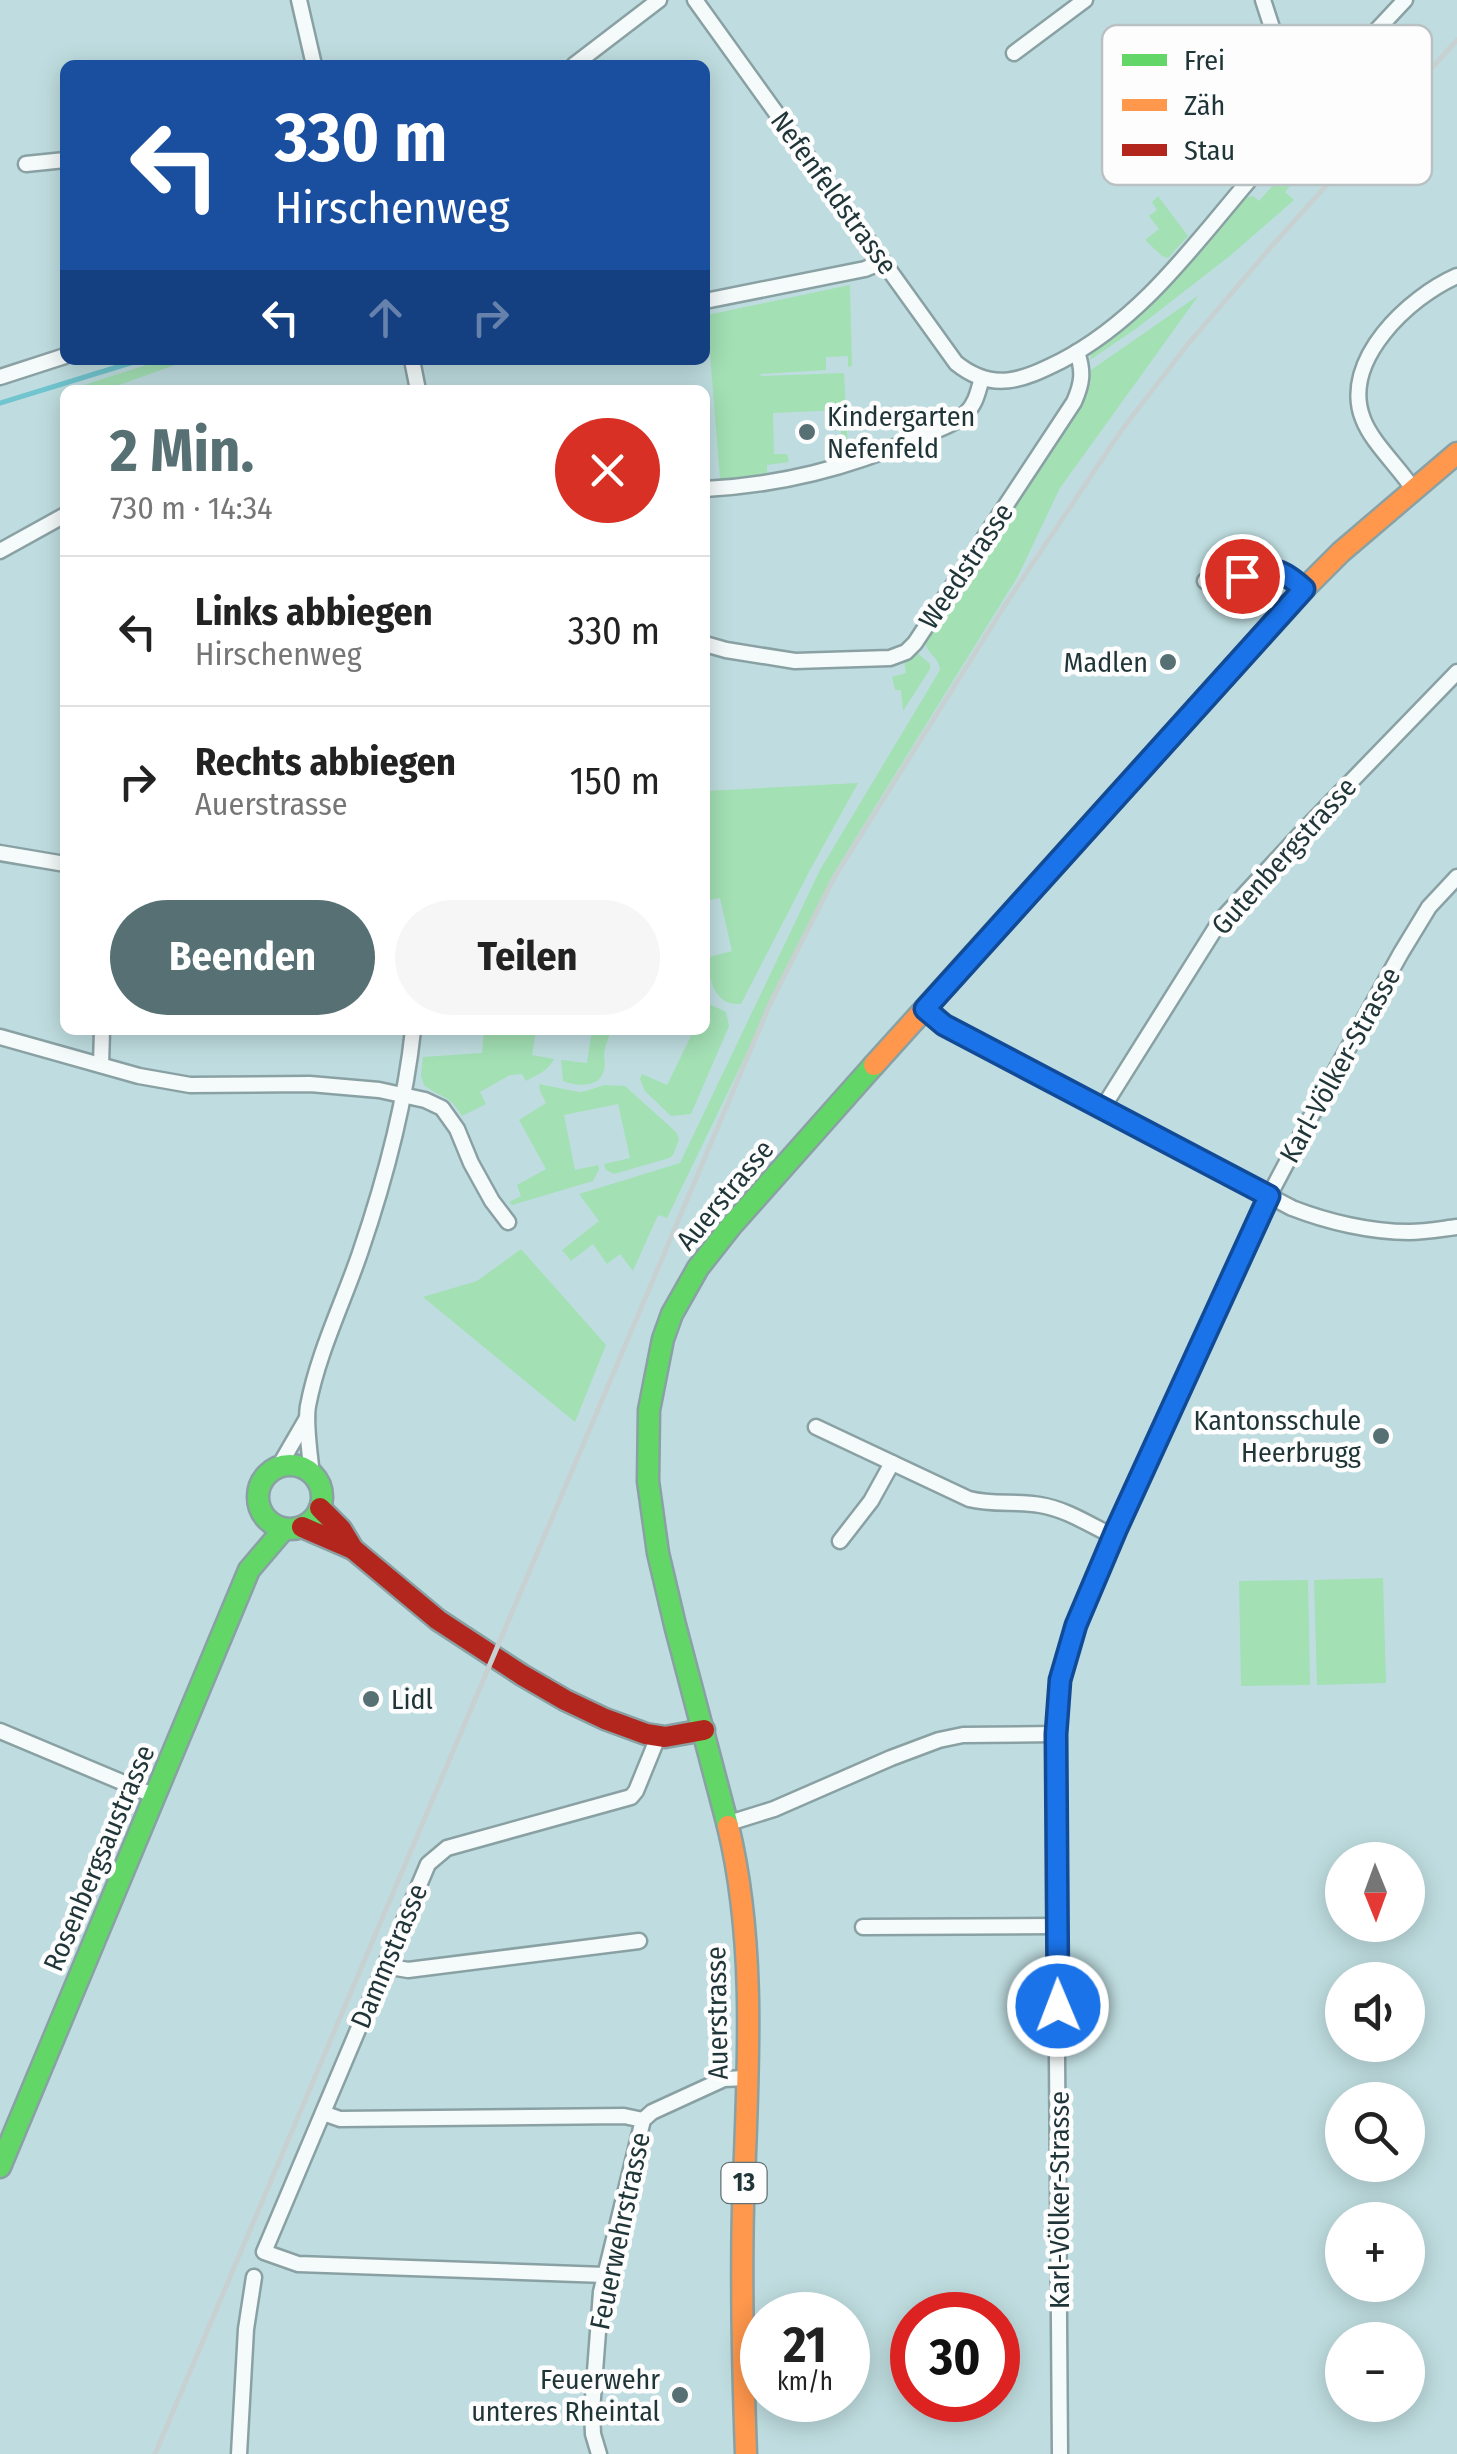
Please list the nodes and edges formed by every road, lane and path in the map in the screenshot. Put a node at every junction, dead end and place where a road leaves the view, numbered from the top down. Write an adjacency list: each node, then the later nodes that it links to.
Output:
1 (299, 0): 10 (street)
2 (659, 0): 11 (street)
3 (694, 0): 15 (street, Nefenfeldstrasse)
4 (1085, 0): 9 (street)
5 (1263, 0): 7 (street)
6 (1404, 0): 8 (street)
7 (1271, 25)
8 (1381, 25)
9 (1014, 53)
10 (313, 60)
11 (581, 60)
12 (60, 161): 13 (street)
13 (26, 164)
14 (1246, 185): 18 (street)
15 (882, 262): 17 (street); 21 (street, Nefenfeldstrasse)
16 (1457, 276): 24 (street)
17 (710, 300)
18 (1077, 352): 21 (street); 29 (street, Weedstrasse)
19 (60, 358): 20 (street)
20 (0, 377)
21 (982, 378): 23 (street)
22 (1457, 453): 24 (main road, Auerstrasse / 13)
23 (710, 489)
24 (1413, 489): 28 (main road, Auerstrasse / 13)
25 (60, 519): 26 (street)
26 (0, 551)
27 (1205, 581): 28 (street)
28 (1304, 589): 34 (main road, Auerstrasse / 13)
29 (710, 645)
30 (1457, 672): 40 (street, Gutenbergstrasse)
31 (0, 853): 32 (street)
32 (60, 863)
33 (1457, 877): 41 (street, Karl-Völker-Strasse)
34 (925, 1009): 40 (street); 56 (main road, Auerstrasse / 13)
35 (102, 1035): 38 (street)
36 (412, 1035): 39 (street)
37 (0, 1037): 38 (street)
38 (101, 1065): 39 (street)
39 (405, 1094): 42 (street); 44 (street)
40 (1102, 1109): 41 (street)
41 (1269, 1196): 43 (street); 52 (street, Karl-Völker-Strasse)
42 (508, 1222)
43 (1457, 1227)
44 (307, 1417): 47 (street); 48 (street)
45 (816, 1427): 46 (street)
46 (892, 1463): 52 (street); 53 (street)
47 (278, 1468): 48 (main road); 50 (main road)
48 (312, 1474): 49 (main road)
49 (320, 1508): 51 (main road); 54 (main road)
50 (261, 1511): 51 (main road); 55 (main road, Rosenbergsaustrasse)
51 (293, 1528): 54 (main road); 55 (main road, Rosenbergsaustrasse)
52 (1113, 1536): 58 (street, Karl-Völker-Strasse)
53 (840, 1541)
54 (352, 1549): 59 (main road)
55 (249, 1570): 60 (main road, Rosenbergsaustrasse)
56 (704, 1730): 59 (main road); 61 (main road, Auerstrasse / 13)
57 (0, 1731): 60 (street)
58 (1056, 1734): 61 (street); 62 (street, Karl-Völker-Strasse)
59 (658, 1737): 65 (street, Dammstrasse)
60 (155, 1796): 69 (main road, Rosenbergsaustrasse)
61 (729, 1824): 66 (main road, Auerstrasse / 13)
62 (1056, 1926): 63 (street); 75 (street, Karl-Völker-Strasse)
63 (862, 1928)
64 (639, 1941): 65 (street)
65 (385, 1966): 67 (street, Dammstrasse)
66 (747, 2078): 68 (street, Feuerwehrstrasse); 74 (main road, Auerstrasse / 13)
67 (322, 2113): 68 (street); 70 (street, Dammstrasse)
68 (643, 2120): 70 (street, Feuerwehrstrasse)
69 (0, 2167)
70 (605, 2275): 73 (street, Feuerwehrstrasse)
71 (254, 2277): 72 (street)
72 (239, 2454)
73 (599, 2454)
74 (746, 2454)
75 (1060, 2454)

